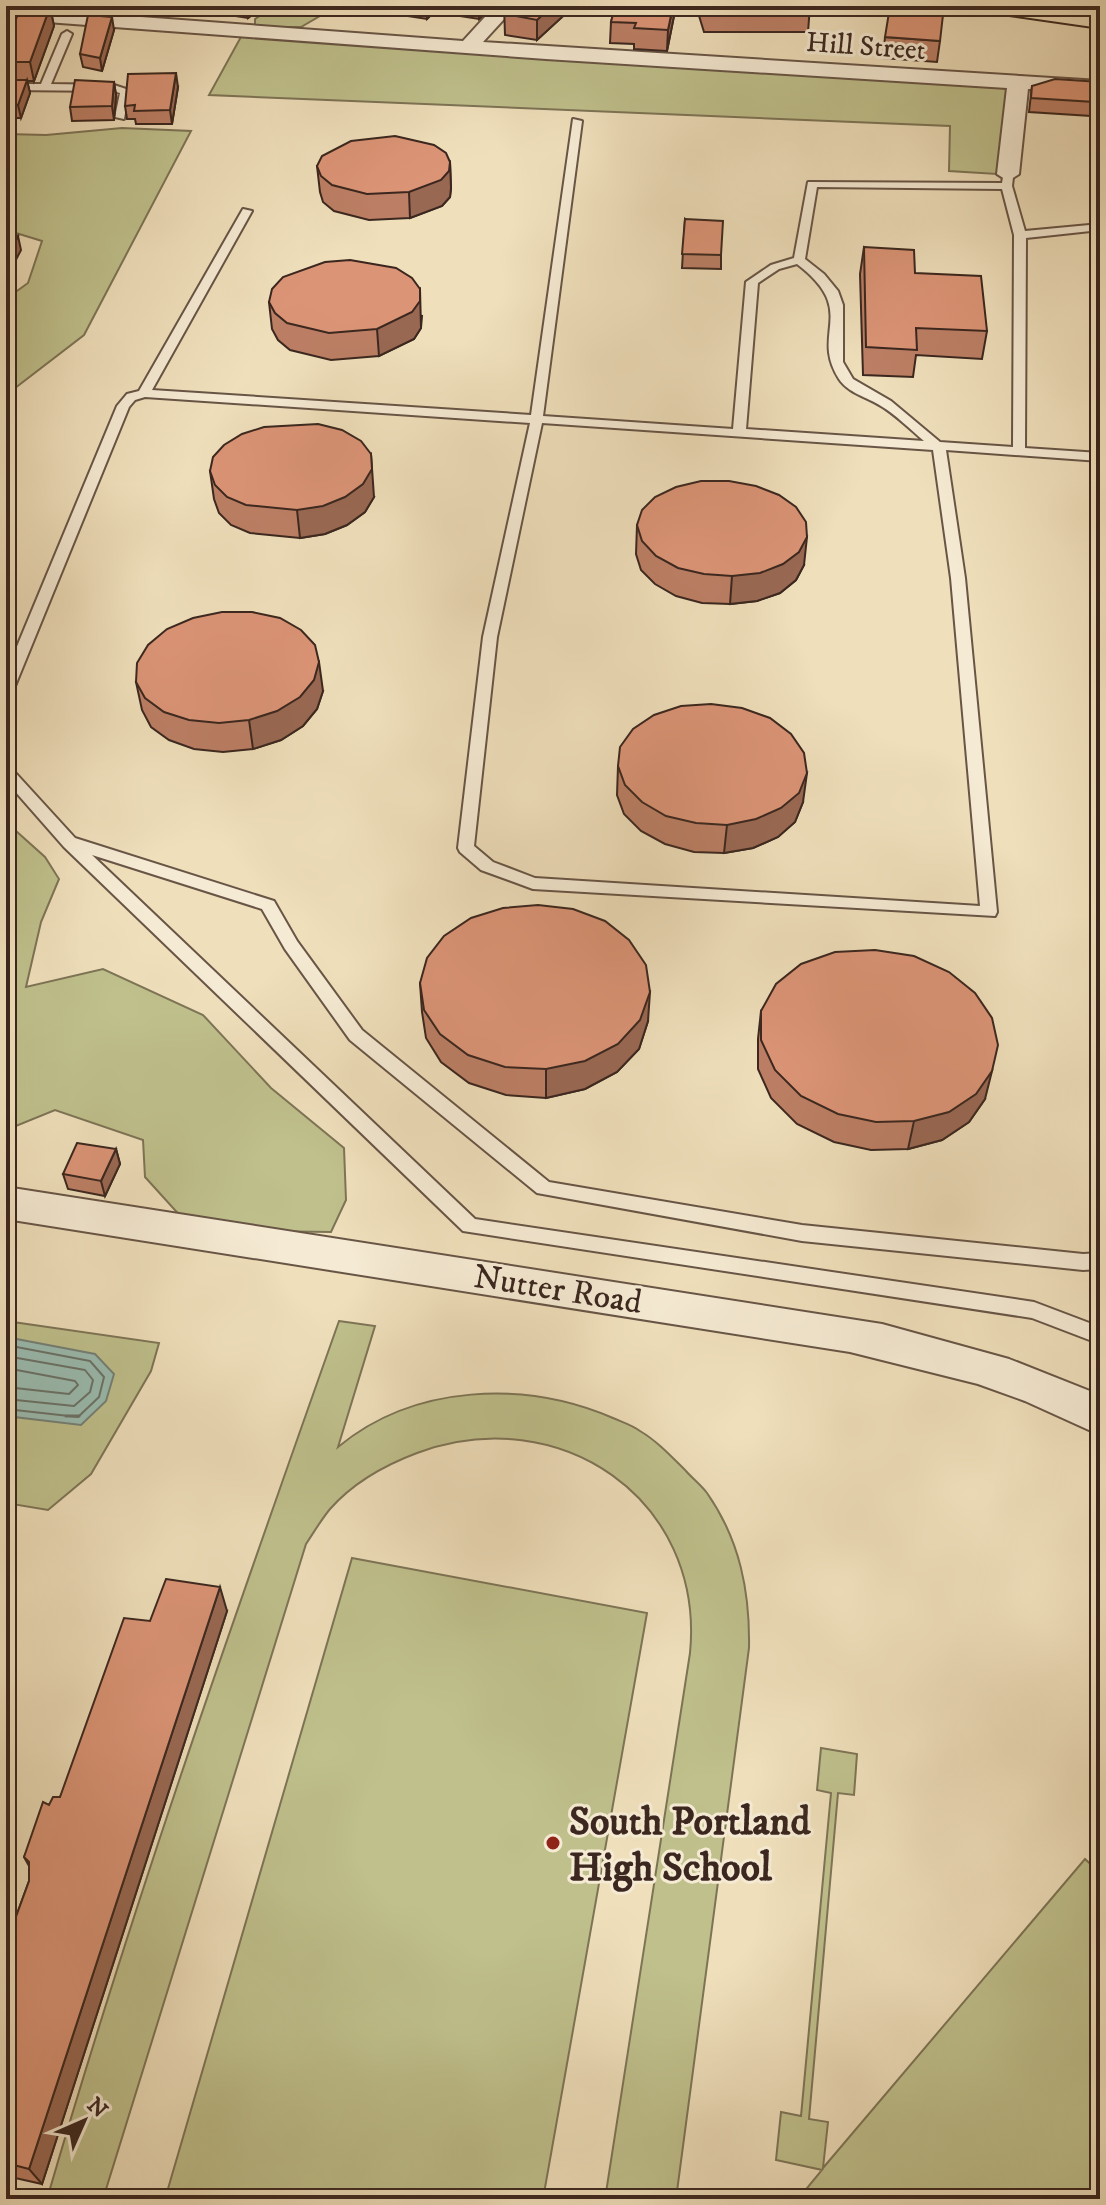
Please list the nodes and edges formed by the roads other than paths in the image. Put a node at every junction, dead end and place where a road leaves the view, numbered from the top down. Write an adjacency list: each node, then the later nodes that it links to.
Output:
1 (94, 6): 7 (street)
2 (506, 6): 8 (street)
3 (995, 6): 4 (main road)
4 (1072, 11): 6 (main road)
5 (6, 13): 7 (street, Hill Street)
6 (1100, 21)
7 (71, 27): 8 (street, Hill Street); 10 (lane)
8 (468, 47): 9 (street, Hill Street)
9 (1018, 82): 12 (street, Hill Street); 15 (street)
10 (45, 86): 11 (lane); 13 (lane)
11 (6, 87)
12 (1100, 87)
13 (120, 117)
14 (577, 121): 21 (lane)
15 (1008, 180): 18 (lane); 19 (lane)
16 (247, 211): 20 (lane)
17 (1100, 227): 18 (lane)
18 (1020, 235): 24 (lane)
19 (799, 260): 22 (lane); 23 (lane)
20 (144, 393): 21 (lane); 26 (lane)
21 (537, 417): 22 (lane); 23 (lane)
22 (739, 432): 23 (lane)
23 (939, 448): 24 (lane)
24 (1019, 453): 25 (lane)
25 (1100, 457)
26 (6, 691)
27 (6, 771): 28 (lane)
28 (70, 843): 30 (lane); 31 (lane)
29 (6, 1203): 32 (street, Nutter Road)
30 (1100, 1261)
31 (1100, 1336)
32 (1100, 1416)

